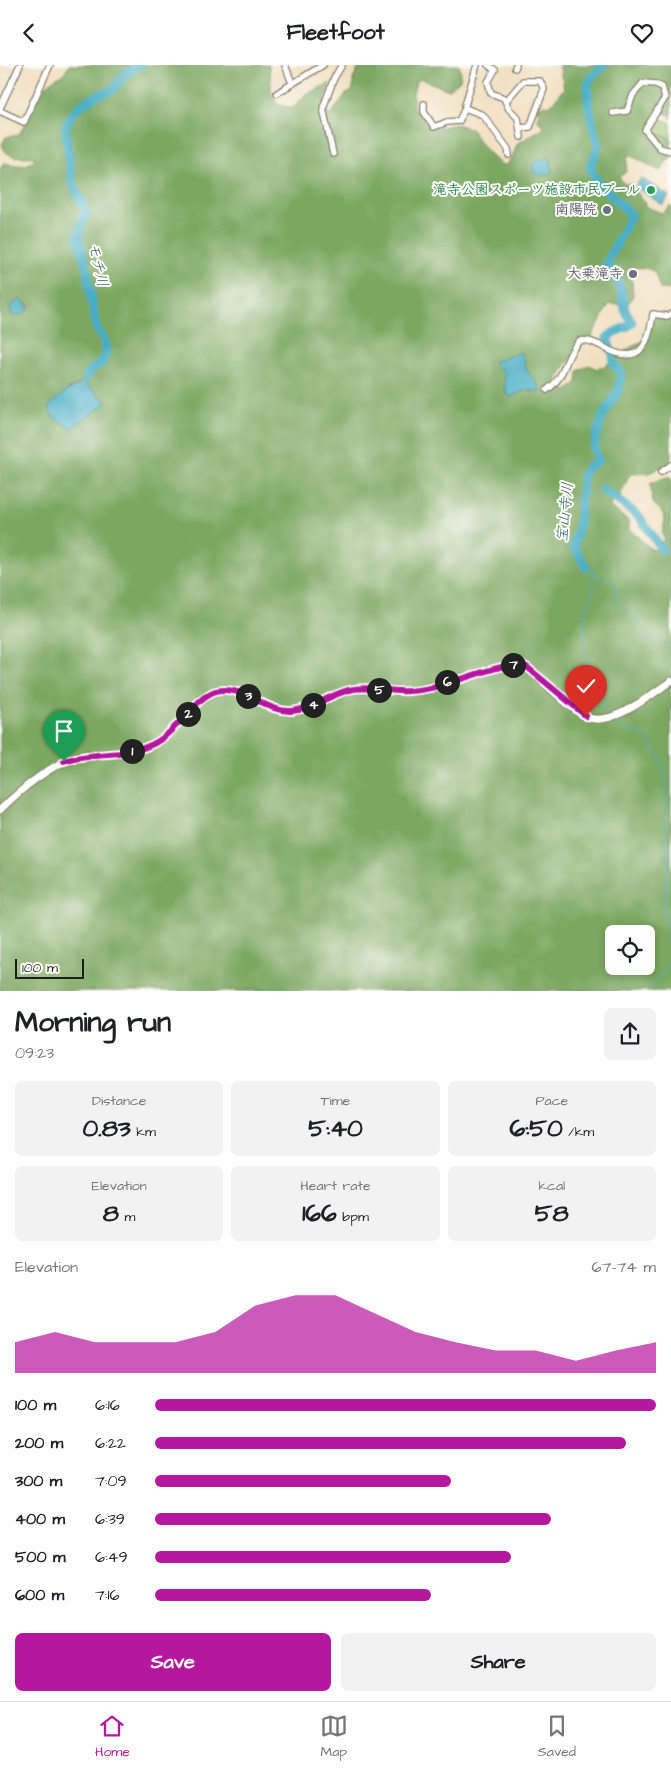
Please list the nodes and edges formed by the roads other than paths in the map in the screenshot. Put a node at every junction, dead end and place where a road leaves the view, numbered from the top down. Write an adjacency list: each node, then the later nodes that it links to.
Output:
1 (20, 65): 13 (street)
2 (50, 65): 13 (street)
3 (322, 65): 8 (street)
4 (342, 65): 18 (street)
5 (477, 65): 12 (street)
6 (488, 65): 10 (street)
7 (287, 66): 8 (street)
8 (292, 83): 9 (street)
9 (277, 93)
10 (506, 101): 15 (street); 15 (street)
11 (424, 104): 12 (street)
12 (465, 108): 19 (street)
13 (0, 109)
14 (613, 113): 17 (street)
15 (520, 128): 16 (street)
16 (521, 137)
17 (671, 151)
18 (333, 154)
19 (509, 155)
20 (671, 314): 21 (street)
21 (548, 390)
22 (671, 465): 23 (street)
23 (661, 472)
24 (671, 681): 25 (street)
25 (0, 810)

